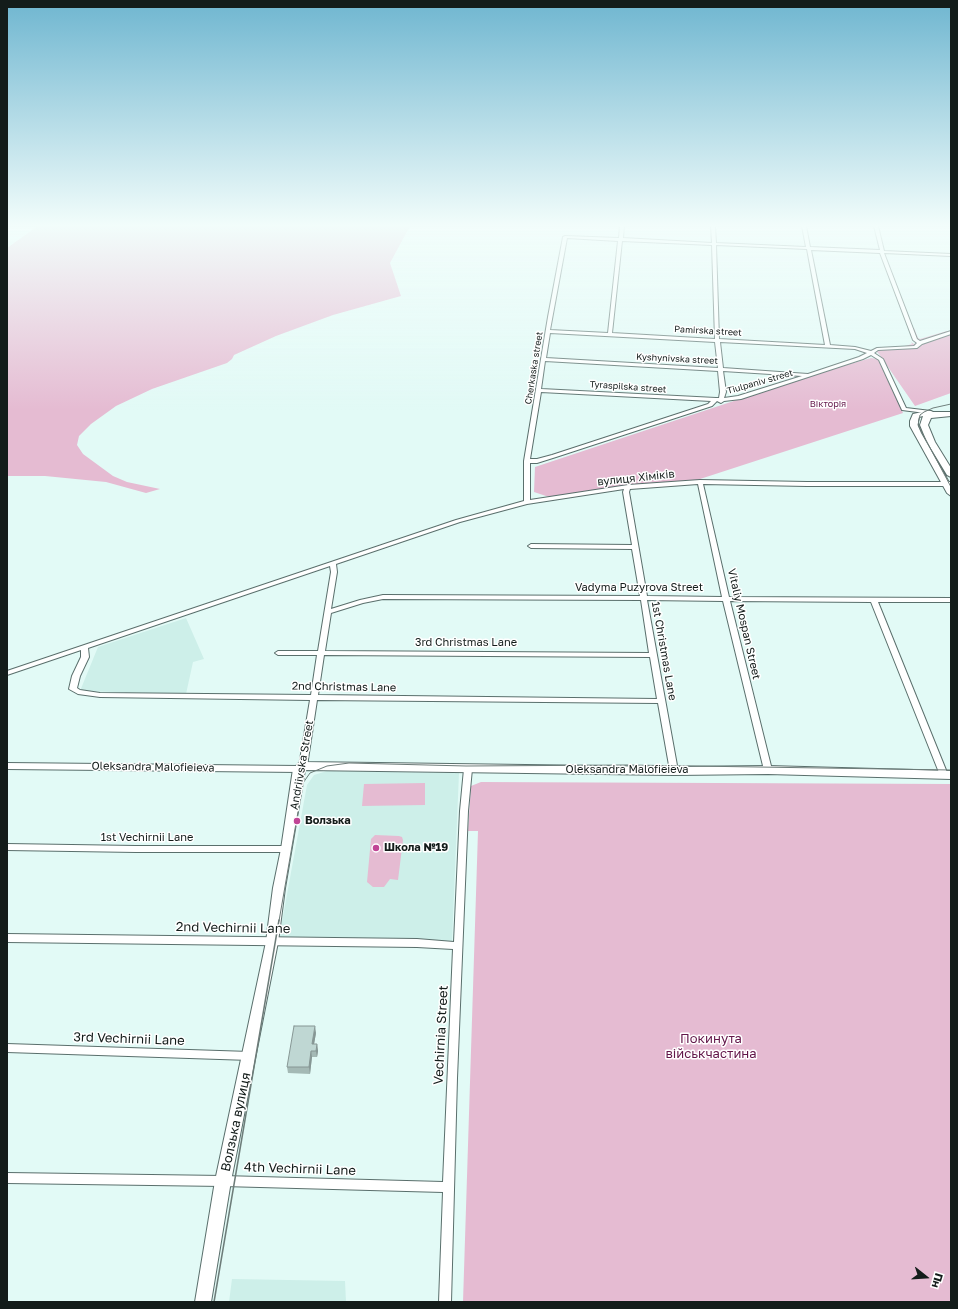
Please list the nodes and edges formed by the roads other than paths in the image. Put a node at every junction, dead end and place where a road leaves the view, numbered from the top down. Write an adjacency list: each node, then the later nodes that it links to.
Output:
1 (556, 287): 6 (street, Cherkaska street)
2 (615, 287): 8 (street)
3 (715, 287): 9 (street)
4 (816, 287): 11 (street)
5 (895, 287): 10 (street)
6 (548, 331): 8 (street, Pamirska street); 13 (street, Cherkaska street)
7 (951, 332): 10 (street, Tiulpaniv street)
8 (610, 334): 9 (street, Pamirska street)
9 (717, 340): 11 (street, Pamirska street); 14 (street)
10 (920, 342): 12 (street, Tiulpaniv street)
11 (828, 346): 12 (street, Pamirska street)
12 (868, 352): 15 (street, Tiulpaniv street); 18 (street)
13 (543, 359): 14 (street, Kyshynivska street); 16 (street, Cherkaska street)
14 (720, 369): 15 (street, Kyshynivska street); 17 (street)
15 (811, 375): 17 (street, Tiulpaniv street)
16 (539, 390): 17 (street, Tyraspilska street); 20 (street, Cherkaska street)
17 (718, 400): 20 (street, Tiulpaniv street)
18 (936, 414): 19 (street); 21 (street); 23 (street)
19 (951, 414)
20 (527, 461): 26 (street, Cherkaska street)
21 (951, 475)
22 (700, 482): 23 (street, вулиця Хіміків); 24 (street, вулиця Хіміків); 31 (street, Vitaliy Mospan Street)
23 (949, 484): 25 (street)
24 (628, 488): 26 (street, вулиця Хіміків); 28 (street, 1st Christmas Lane)
25 (951, 493)
26 (527, 502): 29 (street, вулиця Хіміків)
27 (531, 546): 28 (street)
28 (635, 547): 30 (street, 1st Christmas Lane)
29 (333, 563): 34 (street, Andriivska Street); 35 (street, вулиця Хіміків)
30 (643, 598): 31 (street, Vadyma Puzyrova Street); 34 (street, Vadyma Puzyrova Street); 38 (street, 1st Christmas Lane)
31 (726, 598): 32 (street, Vadyma Puzyrova Street); 45 (street, Vitaliy Mospan Street)
32 (874, 600): 33 (street, Vadyma Puzyrova Street); 47 (street)
33 (951, 600)
34 (328, 612): 37 (street, Andriivska Street)
35 (84, 647): 39 (street, вулиця Хіміків); 40 (street, 2nd Christmas Lane)
36 (278, 653): 37 (street, 3rd Christmas Lane)
37 (322, 653): 38 (street, 3rd Christmas Lane); 40 (street, Andriivska Street)
38 (653, 655): 41 (street, 1st Christmas Lane)
39 (7, 673)
40 (313, 698): 41 (street, 2nd Christmas Lane); 43 (street, Andriivska Street)
41 (661, 701): 46 (street, 1st Christmas Lane)
42 (7, 766): 43 (street, Oleksandra Malofieieva)
43 (301, 768): 44 (street, Oleksandra Malofieieva); 49 (street, Andriivska Street)
44 (468, 769): 46 (street, Oleksandra Malofieieva); 52 (street, Vechirnia Street)
45 (768, 770): 46 (street, Oleksandra Malofieieva); 47 (street, Oleksandra Malofieieva)
46 (674, 771)
47 (948, 775)
48 (7, 847): 49 (street, 1st Vechirnii Lane)
49 (288, 849): 51 (street, Andriivska Street)
50 (7, 938): 51 (street, 2nd Vechirnii Lane)
51 (272, 942): 52 (street, 2nd Vechirnii Lane); 54 (street, Волзька вулиця)
52 (458, 946): 57 (street, Vechirnia Street)
53 (7, 1048): 54 (street, 3rd Vechirnii Lane)
54 (250, 1056): 56 (street, Волзька вулиця)
55 (7, 1178): 56 (street, 4th Vechirnii Lane)
56 (223, 1181): 57 (street, 4th Vechirnii Lane); 58 (street, Волзька вулиця)
57 (448, 1187): 59 (street, Vechirnia Street)
58 (203, 1302)
59 (445, 1302)

